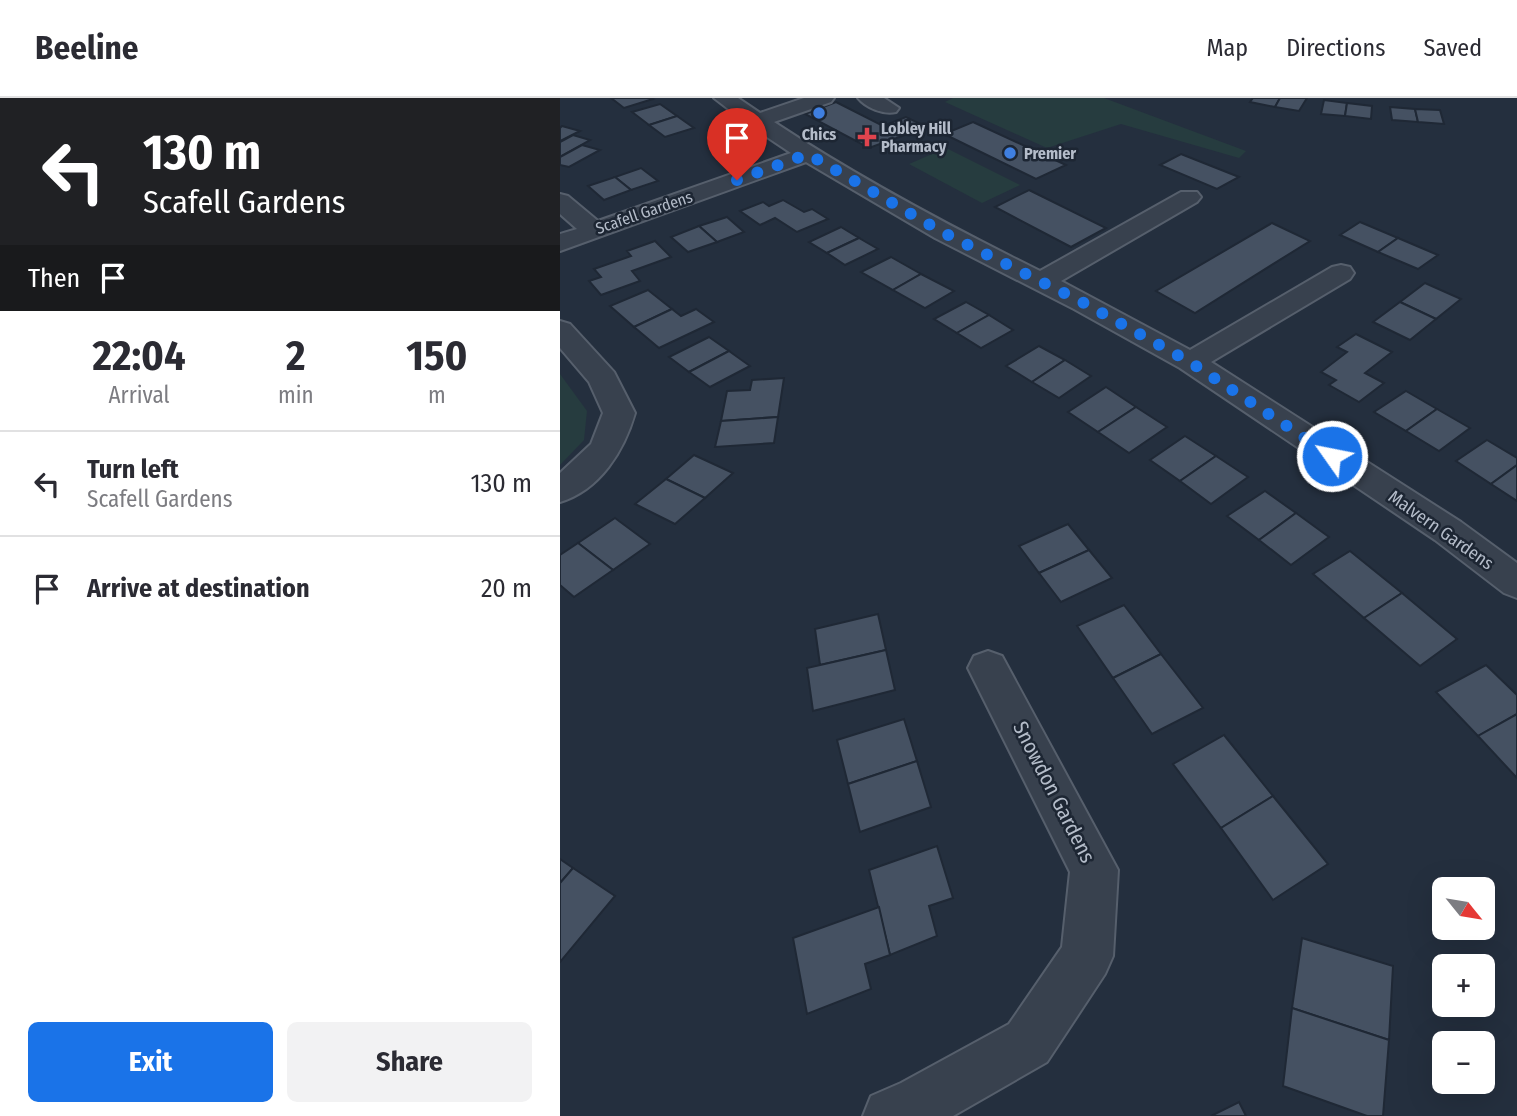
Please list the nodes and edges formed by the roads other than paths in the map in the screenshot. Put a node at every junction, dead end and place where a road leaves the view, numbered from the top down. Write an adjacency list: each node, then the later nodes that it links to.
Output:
1 (724, 98): 5 (street, Malvern Gardens)
2 (824, 98): 5 (street)
3 (868, 98): 4 (street)
4 (889, 108)
5 (756, 121): 6 (street, Malvern Gardens)
6 (808, 154): 9 (street, Scafell Gardens); 12 (street, Malvern Gardens)
7 (1189, 197): 12 (street)
8 (560, 201): 9 (street)
9 (593, 230): 10 (street, Scafell Gardens)
10 (560, 243)
11 (1341, 273): 14 (street)
12 (1042, 281): 14 (street, Malvern Gardens)
13 (560, 330): 15 (street)
14 (1190, 362): 16 (street, Malvern Gardens)
15 (560, 490)
16 (1517, 583)
17 (988, 668): 18 (street, Snowdon Gardens)
18 (891, 1116)

